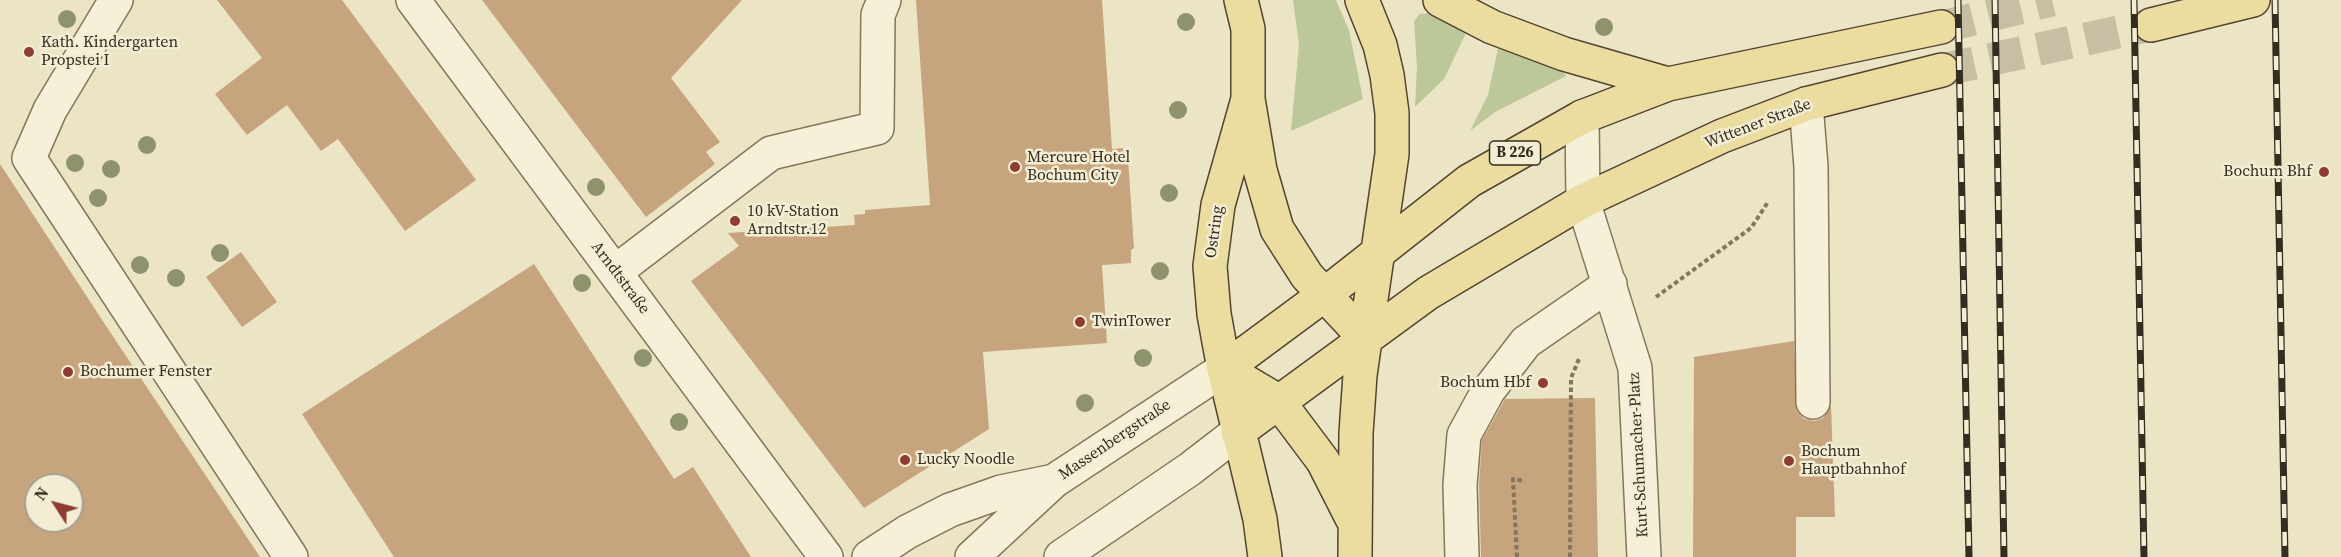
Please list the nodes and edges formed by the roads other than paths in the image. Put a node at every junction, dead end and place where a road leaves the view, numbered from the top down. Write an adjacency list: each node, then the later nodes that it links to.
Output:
1 (116, 0): 29 (street)
2 (413, 0): 17 (street, Arndtstraße)
3 (884, 0): 17 (street)
4 (1241, 0): 12 (main road, Ostring)
5 (1362, 0): 16 (main road)
6 (1440, 0): 11 (main road, B 226)
7 (2253, 0): 8 (main road)
8 (2151, 25)
9 (1941, 27): 11 (main road, B 226)
10 (1942, 70): 13 (main road, Wittener Straße)
11 (1668, 84): 14 (main road, B 226)
12 (1248, 99): 19 (main road, Ostring); 21 (main road, Ostring)
13 (1806, 104): 15 (main road, Wittener Straße); 23 (street)
14 (1582, 117): 15 (street); 16 (main road, B 226)
15 (1582, 201): 18 (street, Kurt-Schumacher-Platz); 20 (main road, Wittener Straße)
16 (1379, 251): 19 (main road, B 226); 20 (main road)
17 (615, 272): 30 (street, Arndtstraße)
18 (1610, 284): 34 (street); 35 (street, Kurt-Schumacher-Platz)
19 (1324, 295): 20 (main road); 21 (main road, B 226)
20 (1365, 338): 22 (main road); 26 (main road)
21 (1224, 369): 22 (main road); 24 (main road); 25 (street, Massenbergstraße)
22 (1278, 401): 24 (main road); 26 (main road)
23 (1813, 402)
24 (1238, 432): 28 (street); 32 (main road)
25 (1054, 481): 27 (street); 31 (street, Massenbergstraße)
26 (1355, 524): 33 (main road)
27 (987, 552)
28 (1060, 556)
29 (291, 557)
30 (826, 557)
31 (869, 557)
32 (1265, 557)
33 (1354, 557)
34 (1462, 557)
35 (1644, 557)

